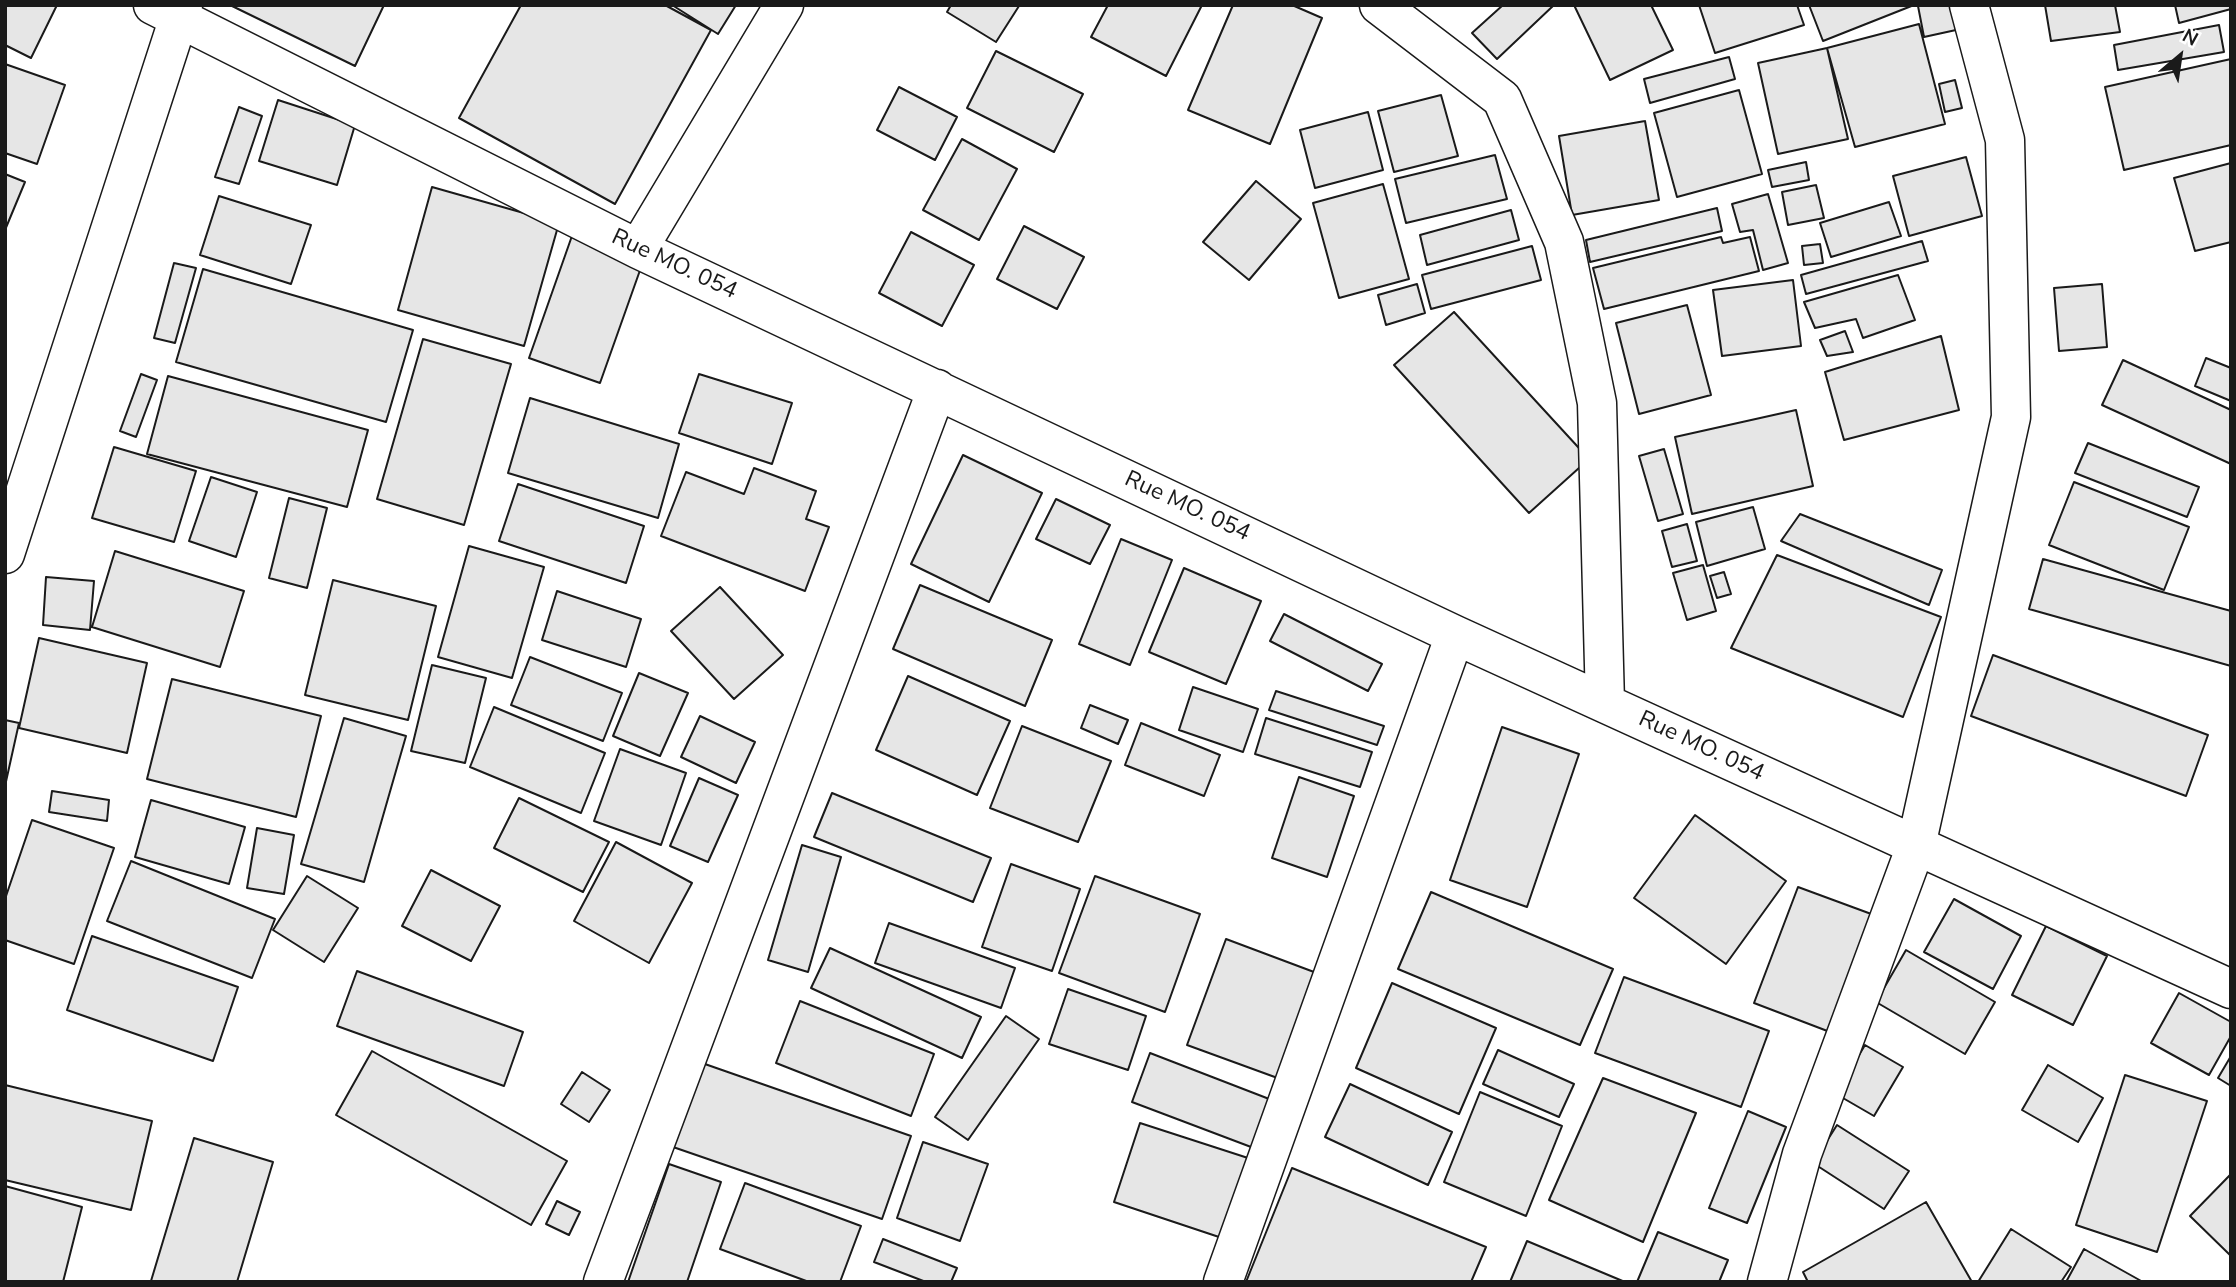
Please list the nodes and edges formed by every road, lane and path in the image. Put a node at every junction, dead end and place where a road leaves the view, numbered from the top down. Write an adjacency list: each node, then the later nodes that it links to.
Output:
1 (784, 5): 5 (street)
2 (1379, 5): 9 (street)
3 (1969, 5): 10 (street)
4 (171, 10): 5 (street, Rue MO. 054); 7 (street)
5 (638, 249): 6 (street, Rue MO. 054)
6 (937, 389): 8 (street, Rue MO. 054); 12 (street)
7 (5, 554)
8 (1455, 635): 9 (street, Rue MO. 054); 13 (street)
9 (1605, 703): 10 (street, Rue MO. 054)
10 (1916, 846): 11 (street, Rue MO. 054); 14 (street)
11 (2231, 989)
12 (603, 1282)
13 (1223, 1282)
14 (1767, 1282)

